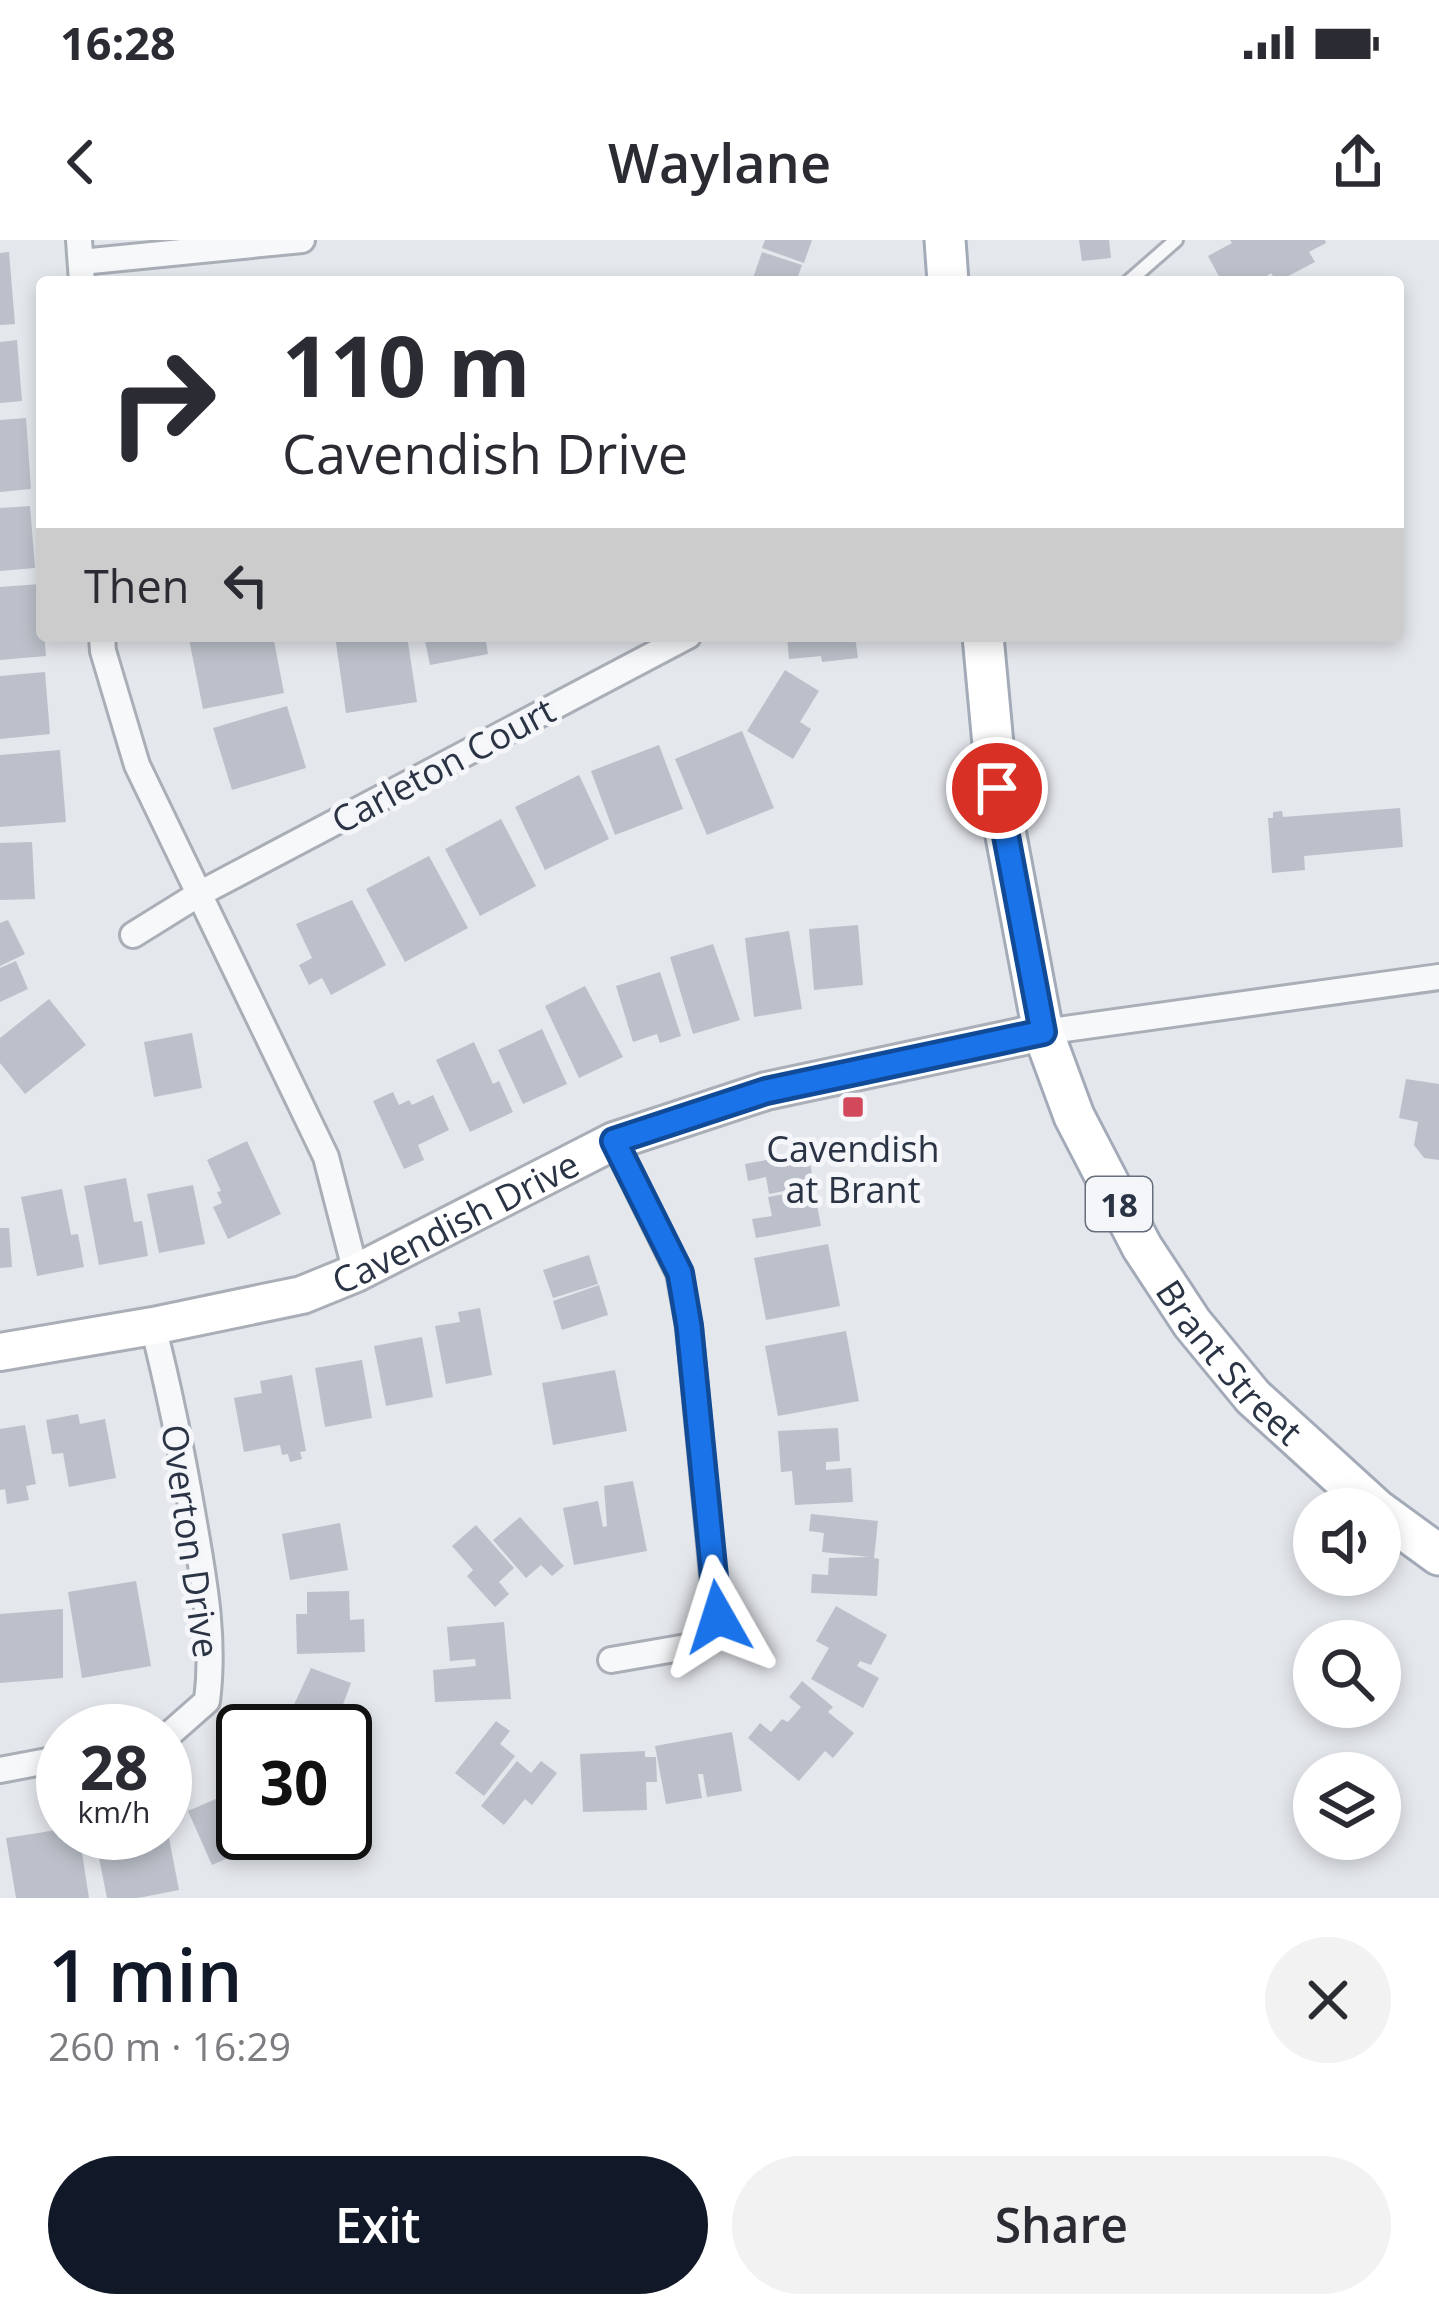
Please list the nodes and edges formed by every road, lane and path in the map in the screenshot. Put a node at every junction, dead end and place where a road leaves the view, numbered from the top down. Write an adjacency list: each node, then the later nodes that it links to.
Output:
1 (302, 240): 4 (street)
2 (945, 240): 5 (main road)
3 (1176, 240): 6 (lane)
4 (81, 262)
5 (948, 276)
6 (1135, 276)
7 (102, 642): 10 (street)
8 (677, 642): 10 (street, Carleton Court)
9 (984, 642): 13 (main road, Brant Street / 18)
10 (199, 894): 11 (street, Carleton Court); 15 (street)
11 (133, 935)
12 (1439, 977): 13 (street)
13 (1043, 1032): 14 (street, Cavendish Drive); 18 (main road, Brant Street / 18)
14 (614, 1141): 15 (street, Cavendish Drive); 21 (street)
15 (356, 1273): 16 (street, Cavendish Drive)
16 (153, 1326): 17 (street, Cavendish Drive); 22 (street, Overton Drive)
17 (0, 1352)
18 (1350, 1488)
19 (1401, 1528): 20 (main road, Brant Street / 18)
20 (1439, 1555)
21 (611, 1660)
22 (192, 1714)
23 (36, 1763): 24 (street)
24 (0, 1770)

